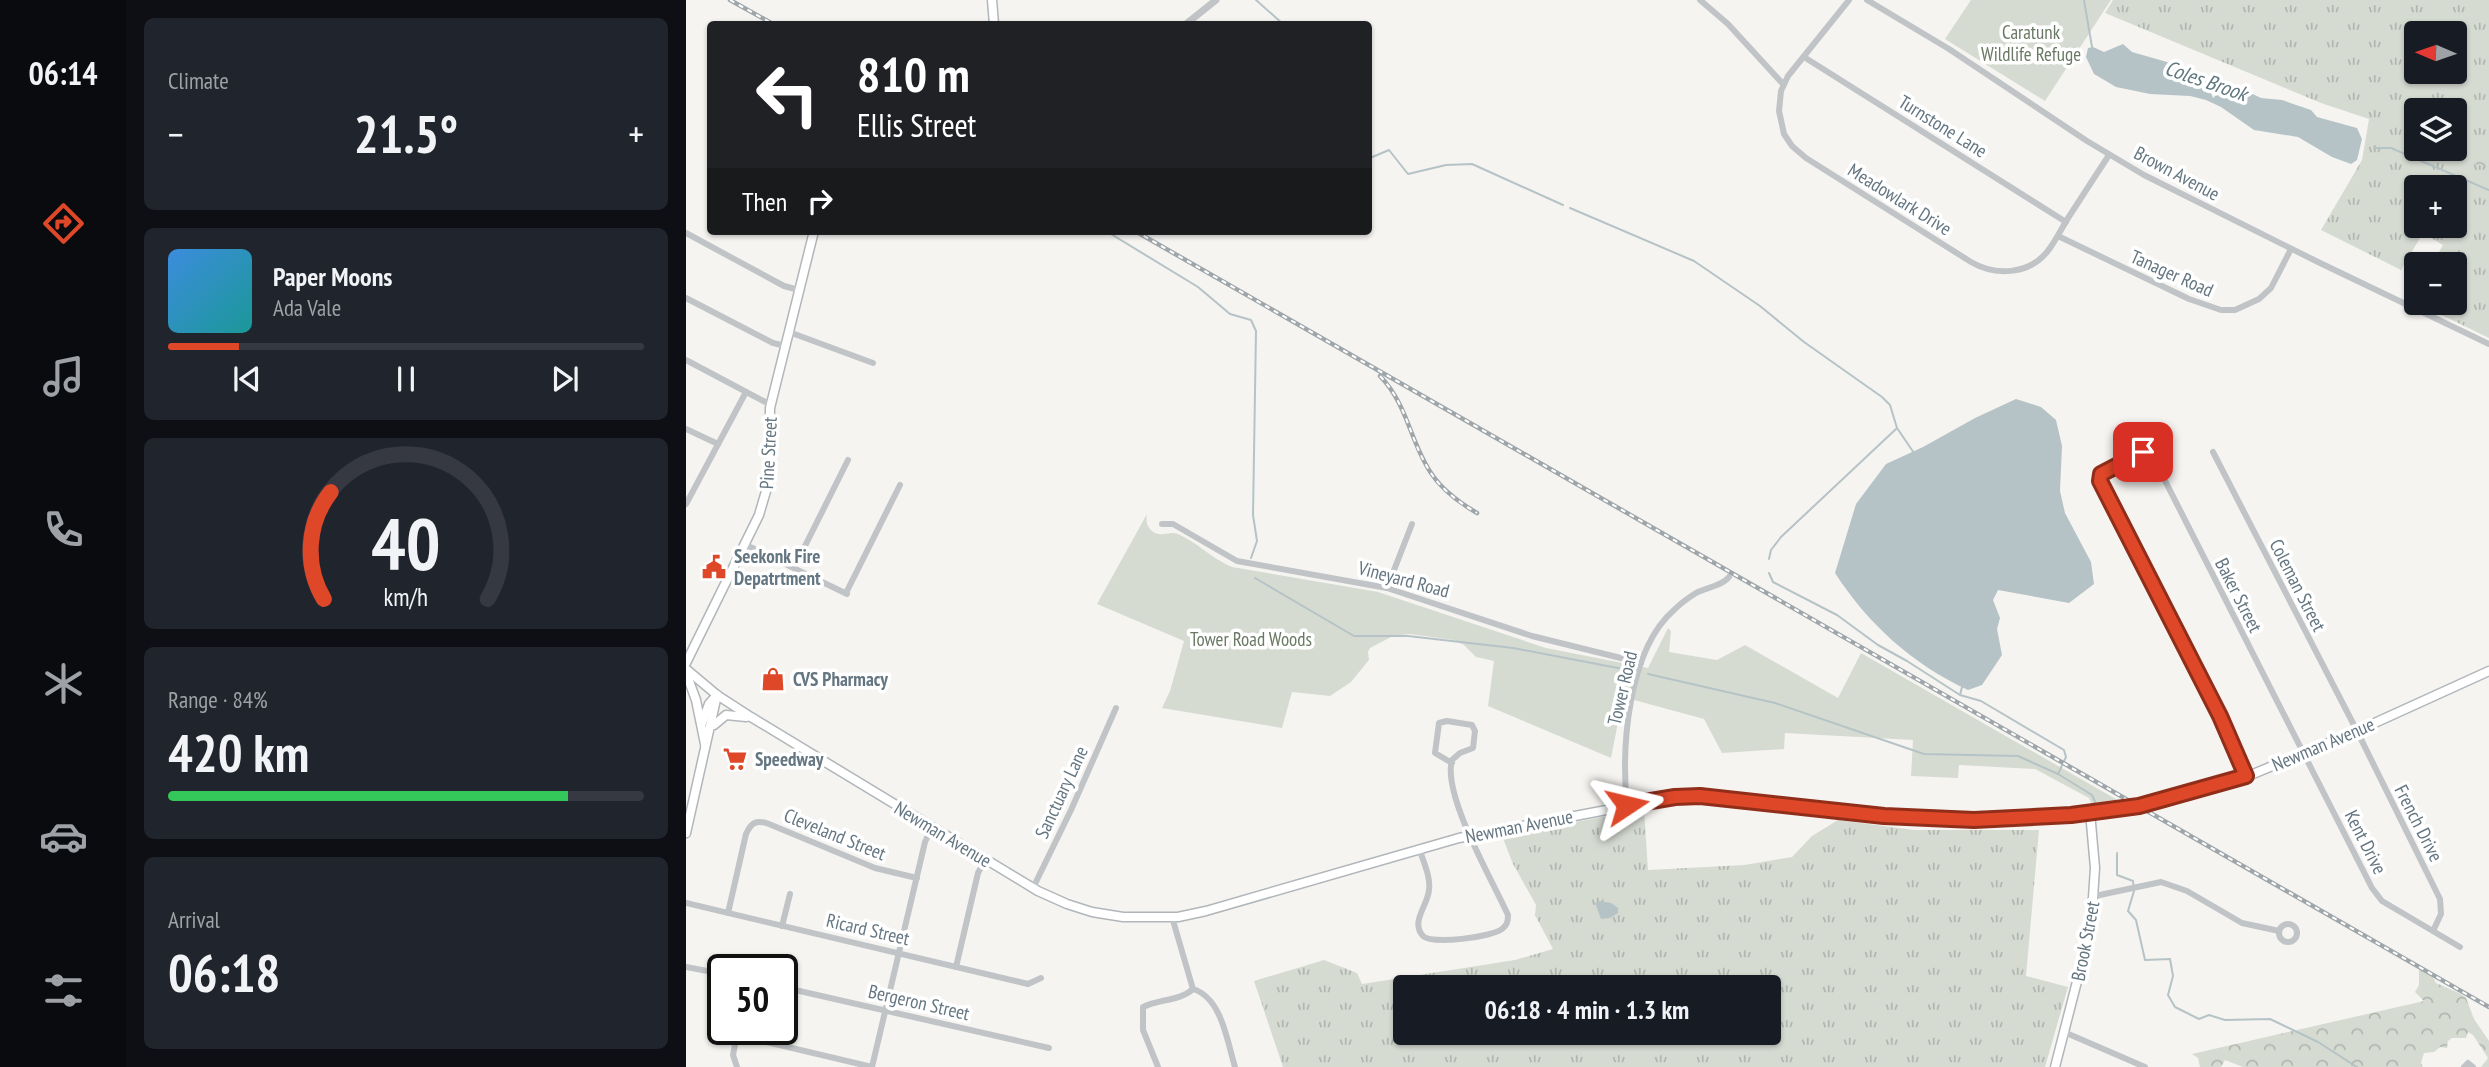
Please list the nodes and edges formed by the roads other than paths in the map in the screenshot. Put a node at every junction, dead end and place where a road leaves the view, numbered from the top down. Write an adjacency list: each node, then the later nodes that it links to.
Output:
1 (992, 0): 6 (main road)
2 (1216, 0): 7 (street)
3 (1700, 0): 9 (street)
4 (1849, 0): 8 (street)
5 (1867, 0): 10 (street, Brown Avenue)
6 (994, 21)
7 (1190, 21)
8 (1804, 57): 9 (street); 11 (street, Turnstone Lane)
9 (1783, 84): 14 (street, Meadowlark Drive)
10 (2109, 155): 11 (street, Meadowlark Drive); 15 (street, Brown Avenue)
11 (2066, 222): 14 (street, Meadowlark Drive)
12 (686, 233): 16 (street)
13 (813, 235): 16 (main road, Pine Street)
14 (2058, 236): 15 (street, Tanager Road)
15 (2291, 249): 19 (street, Brown Avenue)
16 (799, 290): 18 (main road, Pine Street)
17 (686, 298): 20 (street)
18 (789, 332): 20 (main road, Pine Street); 22 (street)
19 (2489, 344)
20 (786, 346): 24 (main road, Pine Street)
21 (686, 360): 23 (street)
22 (873, 363)
23 (746, 392): 24 (street); 26 (street)
24 (771, 405): 34 (main road, Pine Street)
25 (686, 429): 26 (street)
26 (718, 444): 30 (street)
27 (2213, 452): 46 (street, Coleman Street)
28 (848, 460): 35 (street)
29 (900, 485): 35 (street)
30 (688, 494): 31 (street)
31 (686, 504)
32 (1162, 524): 37 (street, Vineyard Road)
33 (1412, 524): 37 (street)
34 (744, 544): 35 (street); 38 (main road, Pine Street)
35 (794, 568)
36 (1729, 577): 39 (street, Tower Road)
37 (1387, 588): 39 (street, Vineyard Road)
38 (686, 663)
39 (1642, 663): 50 (street, Tower Road)
40 (686, 671): 42 (main road, Newman Avenue); 45 (main road)
41 (2489, 671): 46 (main road, Newman Avenue)
42 (717, 695): 44 (main road, Newman Avenue); 45 (main road)
43 (1116, 708): 59 (street, Sanctuary Lane)
44 (751, 718): 45 (main road); 53 (main road, Newman Avenue)
45 (706, 728): 51 (main road)
46 (2357, 731): 47 (main road, Newman Avenue); 67 (street, French Drive)
47 (2302, 753): 49 (main road, Newman Avenue); 49 (street, Baker Street); 67 (street, Kent Drive)
48 (1452, 762): 48 (street); 55 (street)
49 (2246, 776): 52 (main road, Newman Avenue)
50 (1627, 805): 52 (main road, Newman Avenue); 55 (main road, Newman Avenue)
51 (689, 807): 54 (main road)
52 (2091, 812): 61 (main road, Brook Street)
53 (932, 827): 57 (main road, Newman Avenue); 58 (street)
54 (686, 833)
55 (1471, 836): 56 (main road, Newman Avenue); 56 (street)
56 (1419, 848): 64 (main road, Newman Avenue)
57 (985, 860): 59 (main road, Newman Avenue); 71 (street)
58 (917, 878): 63 (street, Cleveland Street); 69 (street)
59 (1033, 888): 64 (main road, Newman Avenue)
60 (790, 894): 65 (street)
61 (2095, 896): 66 (street); 77 (main road, Brook Street)
62 (686, 903): 63 (street, Ricard Street)
63 (728, 913): 65 (street, Ricard Street)
64 (1172, 917): 74 (street)
65 (782, 926): 69 (street, Ricard Street)
66 (2279, 931)
67 (2433, 931): 68 (street, Kent Drive)
68 (2460, 947)
69 (899, 953): 71 (street, Ricard Street); 76 (street)
70 (686, 967): 72 (street)
71 (956, 967): 73 (street, Ricard Street)
72 (707, 971)
73 (1041, 978)
74 (1193, 989): 83 (street); 84 (street)
75 (798, 991): 76 (street, Bergeron Street)
76 (885, 1010): 80 (street, Bergeron Street); 82 (street)
77 (2063, 1032): 85 (main road, Brook Street); 86 (street)
78 (735, 1045): 81 (street)
79 (788, 1045): 82 (street)
80 (1049, 1048)
81 (737, 1067)
82 (872, 1067)
83 (1158, 1067)
84 (1235, 1067)
85 (2055, 1067)
86 (2145, 1067)
87 (2464, 1067): 88 (street)
88 (2473, 1067)

